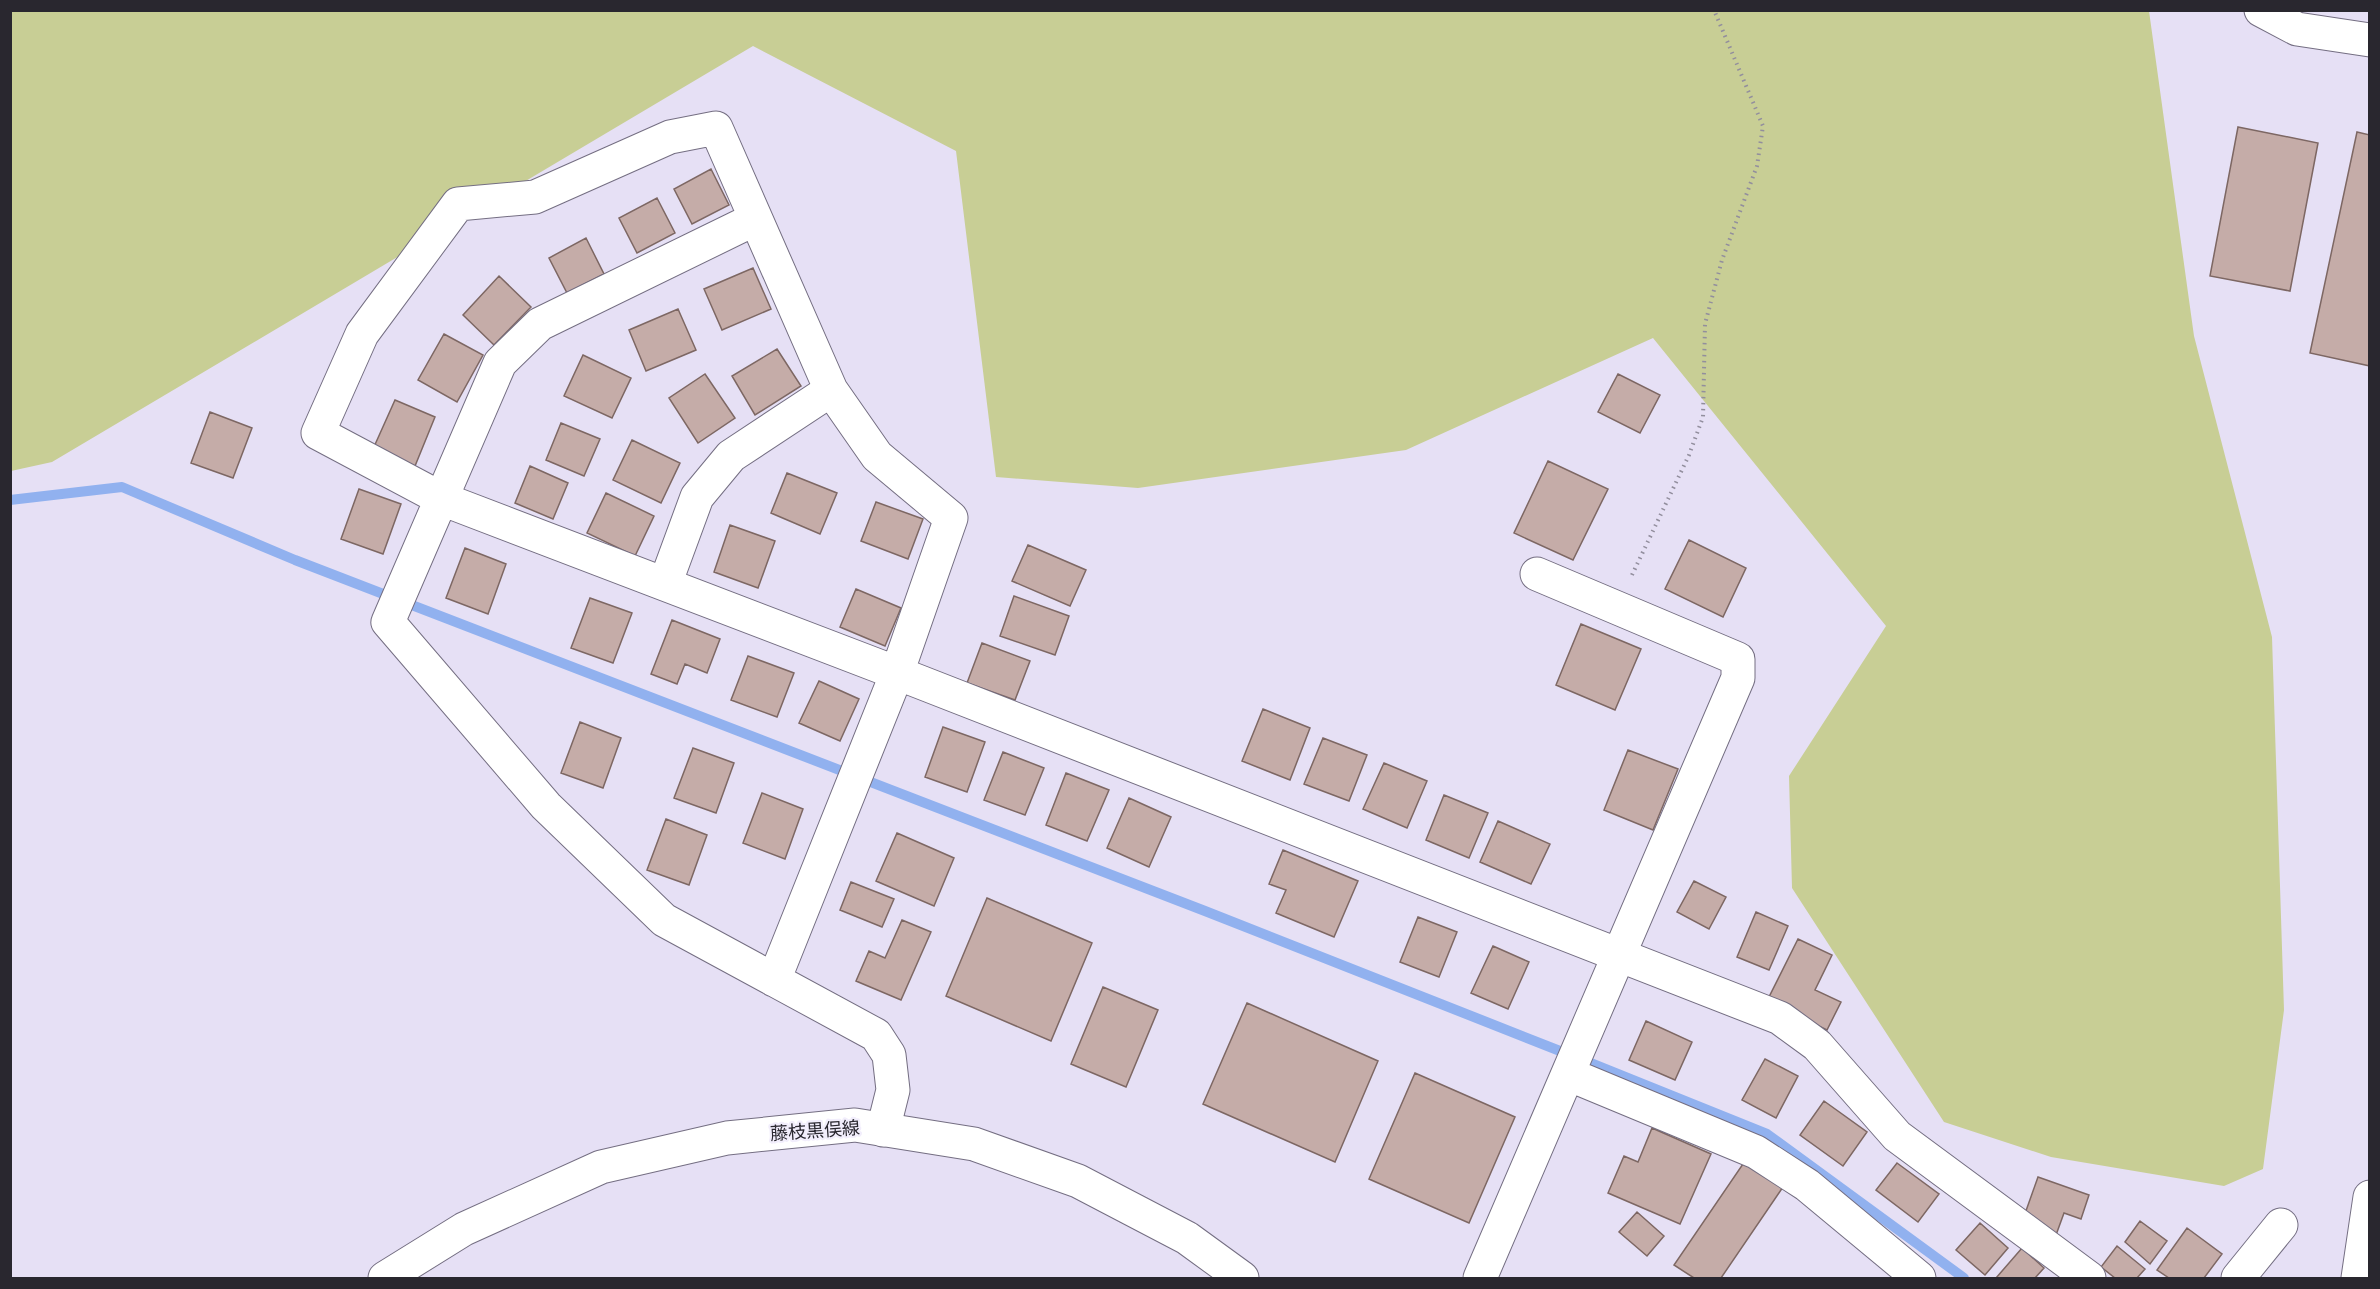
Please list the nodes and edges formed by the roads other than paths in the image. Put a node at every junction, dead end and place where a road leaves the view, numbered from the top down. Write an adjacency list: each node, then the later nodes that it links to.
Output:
1 (2260, 10): 2 (main road)
2 (2370, 40)
3 (755, 219): 4 (main road); 5 (main road); 5 (main road)
4 (831, 390): 7 (main road); 8 (main road)
5 (442, 499): 7 (main road); 10 (main road)
6 (1537, 574): 9 (main road)
7 (665, 584): 8 (main road)
8 (897, 673): 9 (main road); 10 (main road)
9 (1619, 956): 11 (main road); 19 (main road)
10 (774, 980): 12 (main road)
11 (1568, 1074): 17 (main road); 18 (main road)
12 (869, 1127): 15 (main road, 藤枝黒俣線); 16 (main road, 藤枝黒俣線)
13 (2370, 1197): 21 (main road)
14 (2281, 1226): 20 (main road)
15 (385, 1278)
16 (1242, 1278)
17 (1480, 1278)
18 (1919, 1278)
19 (2089, 1278)
20 (2238, 1278)
21 (2358, 1278)

